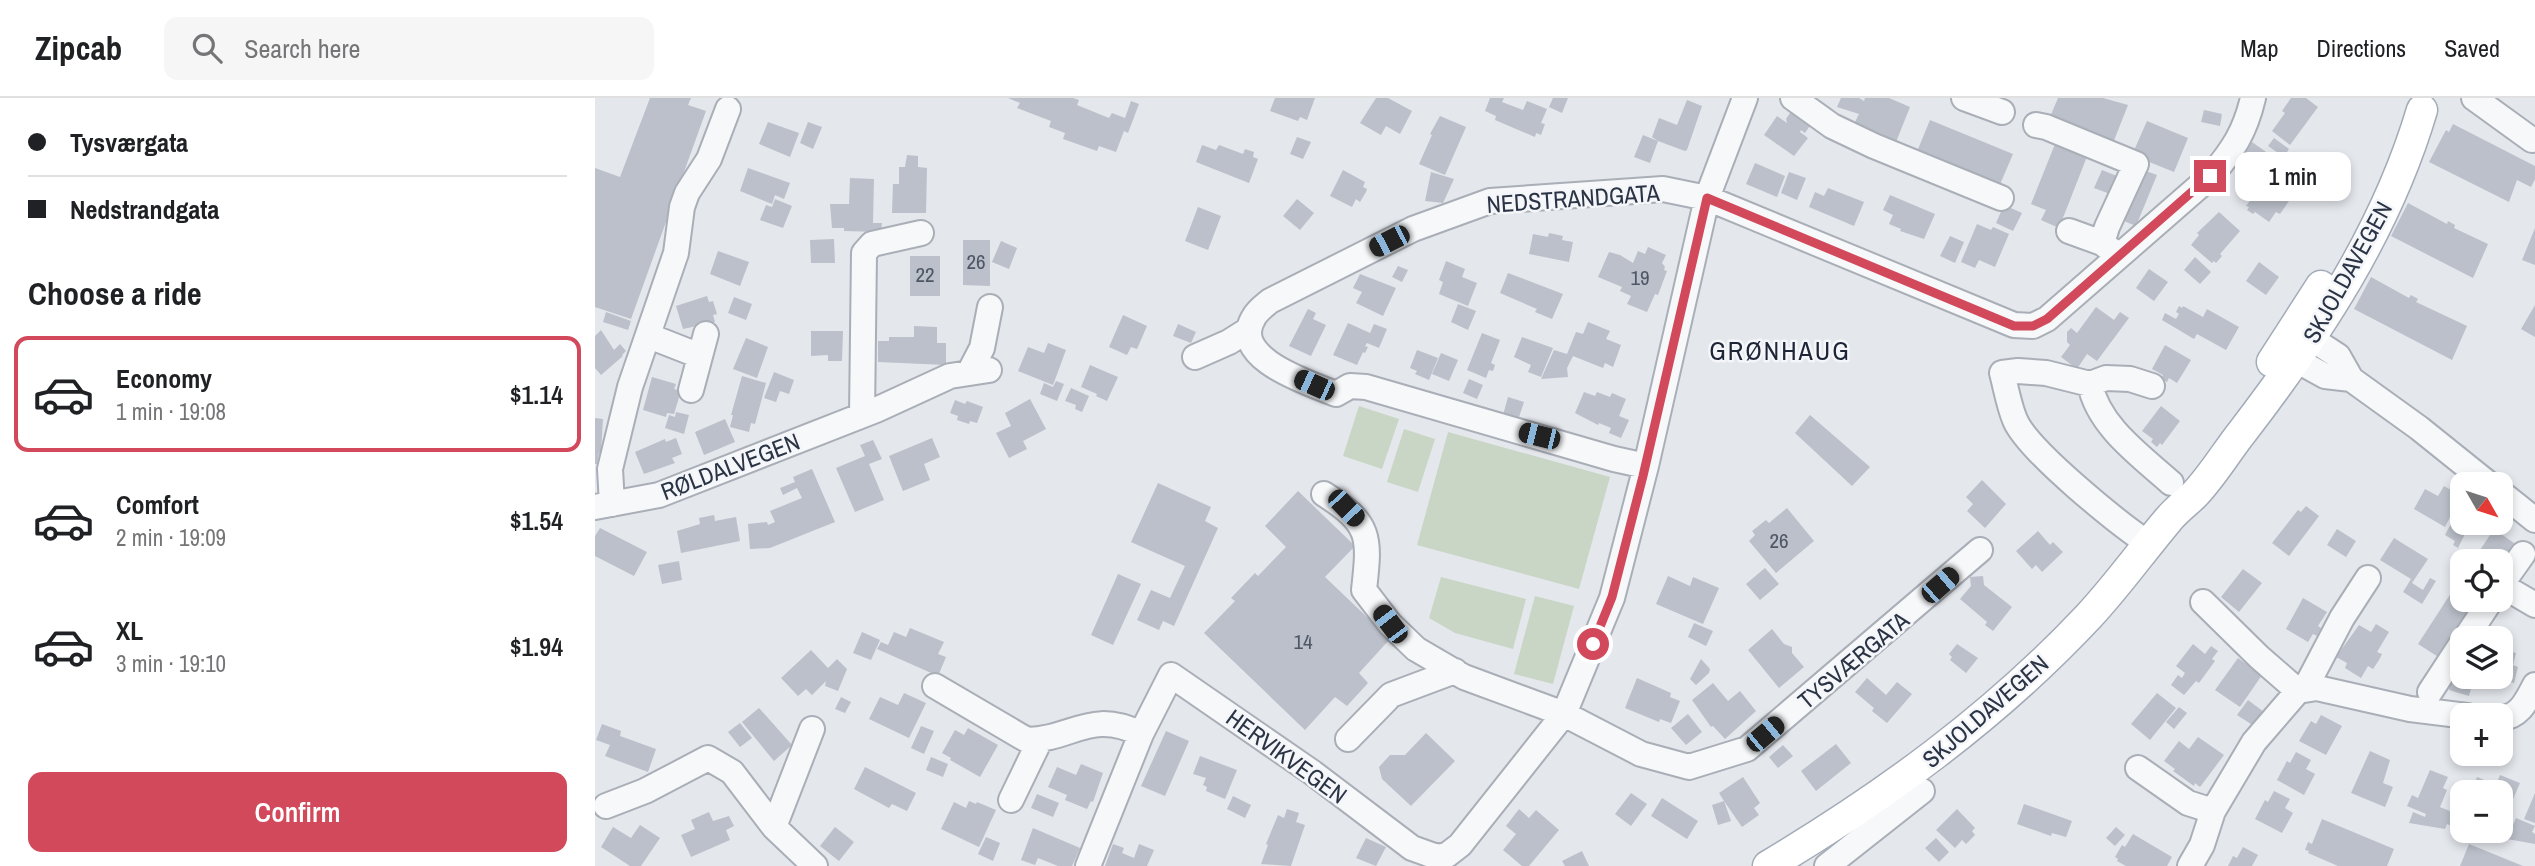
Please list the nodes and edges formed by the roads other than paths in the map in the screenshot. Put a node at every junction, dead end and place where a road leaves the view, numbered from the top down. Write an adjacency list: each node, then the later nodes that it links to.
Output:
1 (1745, 98): 11 (street)
2 (1793, 98): 12 (street)
3 (1964, 98): 8 (street)
4 (2253, 98): 15 (street, NEDSTRANDGATA)
5 (2474, 98): 10 (street)
6 (2425, 104): 19 (main road, SKJOLDAVEGEN)
7 (728, 109): 18 (street)
8 (2002, 112)
9 (2036, 125): 15 (street, NEDSTRANDGATA)
10 (2532, 140)
11 (1707, 198): 15 (street, NEDSTRANDGATA); 17 (street, NEDSTRANDGATA); 25 (street)
12 (2001, 198)
13 (2069, 231): 15 (street)
14 (921, 233): 24 (street)
15 (2111, 249)
16 (990, 307): 24 (street, RØLDALVEGEN)
17 (1249, 317): 20 (street, NEDSTRANDGATA); 25 (street)
18 (649, 336): 23 (street); 30 (street)
19 (2299, 346): 26 (street); 32 (main road, SKJOLDAVEGEN)
20 (1195, 356)
21 (2090, 384): 22 (street); 27 (street); 32 (street)
22 (2152, 386)
23 (691, 390)
24 (862, 415): 30 (street, RØLDALVEGEN)
25 (1646, 466): 46 (street)
26 (2474, 472)
27 (2171, 483)
28 (1324, 494): 41 (street, TYSVÆRGATA)
29 (2513, 503): 31 (street)
30 (604, 506)
31 (2535, 520)
32 (2150, 544): 62 (main road, SKJOLDAVEGEN)
33 (1980, 550): 46 (street, TYSVÆRGATA)
34 (2523, 554): 35 (street)
35 (2513, 568)
36 (2368, 578): 44 (street)
37 (2513, 592): 39 (street)
38 (2203, 602): 44 (street)
39 (2535, 605)
40 (2450, 662): 45 (street)
41 (1455, 671): 46 (street, TYSVÆRGATA); 51 (street)
42 (2535, 685): 48 (street)
43 (935, 686): 52 (street)
44 (2304, 690): 47 (street); 57 (street)
45 (2430, 692)
46 (1564, 714): 59 (street)
47 (2450, 714)
48 (2519, 715)
49 (813, 729): 58 (street)
50 (1141, 734): 52 (street); 59 (street, HERVIKVEGEN); 61 (street, HERVIKVEGEN)
51 (1347, 739)
52 (1040, 740): 55 (street)
53 (2138, 768): 57 (street)
54 (1922, 791): 63 (street)
55 (1011, 800)
56 (606, 806): 58 (street)
57 (2213, 811): 64 (street)
58 (774, 827): 60 (street)
59 (1453, 860)
60 (815, 866)
61 (1088, 866)
62 (1768, 866)
63 (1827, 866)
64 (2190, 866)

